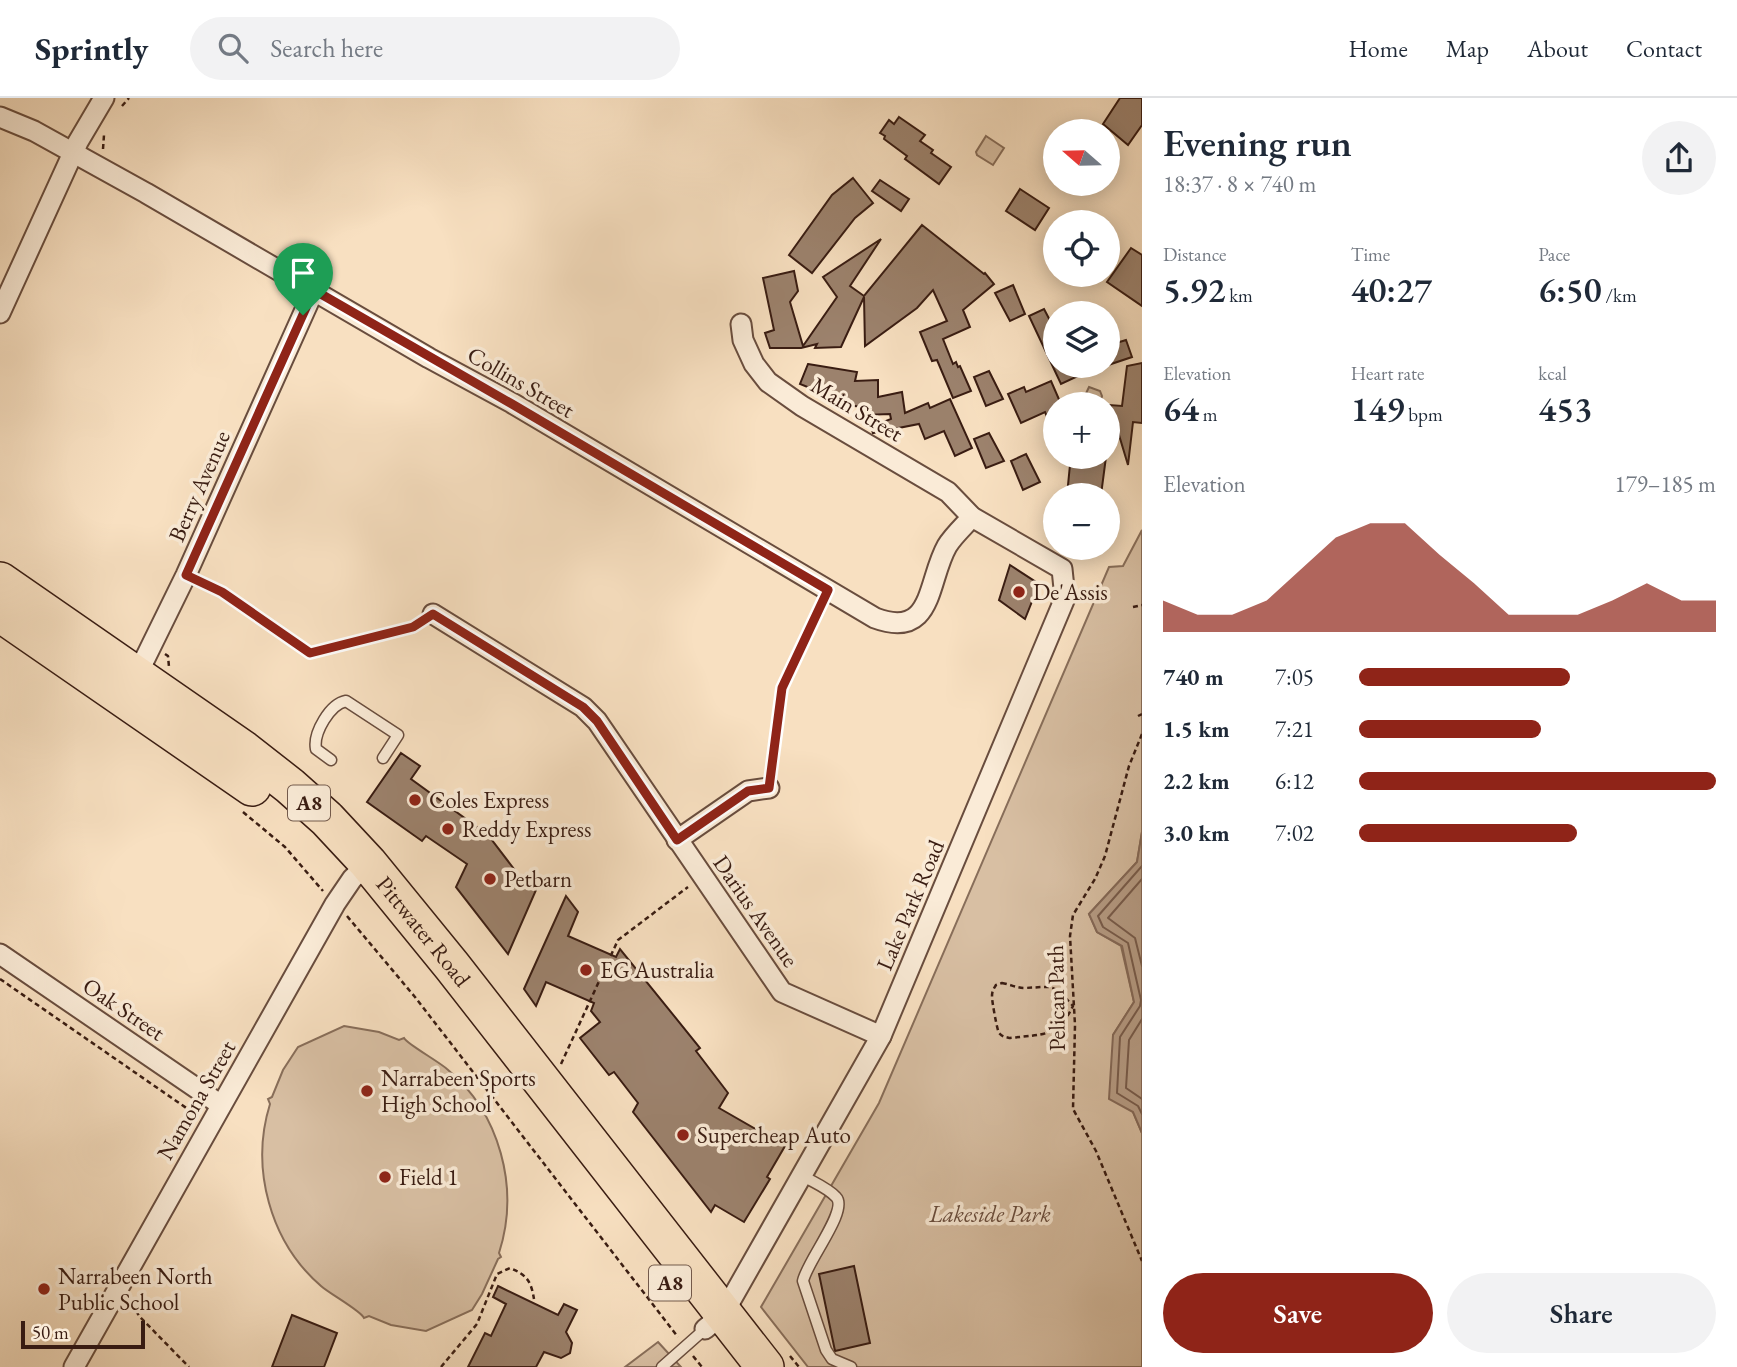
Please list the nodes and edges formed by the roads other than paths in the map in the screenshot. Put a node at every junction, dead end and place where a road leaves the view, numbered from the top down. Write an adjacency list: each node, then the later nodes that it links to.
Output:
1 (110, 105): 3 (street)
2 (0, 117): 3 (street, Collins Street)
3 (73, 152): 4 (street, Collins Street); 5 (street)
4 (314, 290): 7 (street, Collins Street); 11 (street, Berry Avenue)
5 (0, 313)
6 (741, 324): 7 (street, Main Street)
7 (972, 517): 18 (street, Lake Park Road)
8 (0, 581): 11 (highway, Pittwater Road / A8)
9 (0, 613): 11 (highway, Pittwater Road / A8)
10 (433, 614): 15 (street, Darius Avenue)
11 (131, 687): 16 (highway, Pittwater Road / A8)
12 (383, 758): 13 (lane)
13 (331, 760)
14 (769, 788): 15 (street)
15 (677, 840): 18 (street, Darius Avenue)
16 (352, 882): 19 (street, Namona Street); 21 (highway, Pittwater Road / A8)
17 (0, 954): 19 (street, Oak Street)
18 (881, 1036): 20 (street, Lake Park Road)
19 (221, 1105): 22 (street, Namona Street)
20 (803, 1176): 21 (street, Lake Park Road); 26 (lane)
21 (705, 1330): 23 (lane); 24 (highway, Pittwater Road / A8); 25 (highway, Pittwater Road / A8)
22 (74, 1367)
23 (662, 1367)
24 (736, 1367)
25 (765, 1367)
26 (851, 1367)

